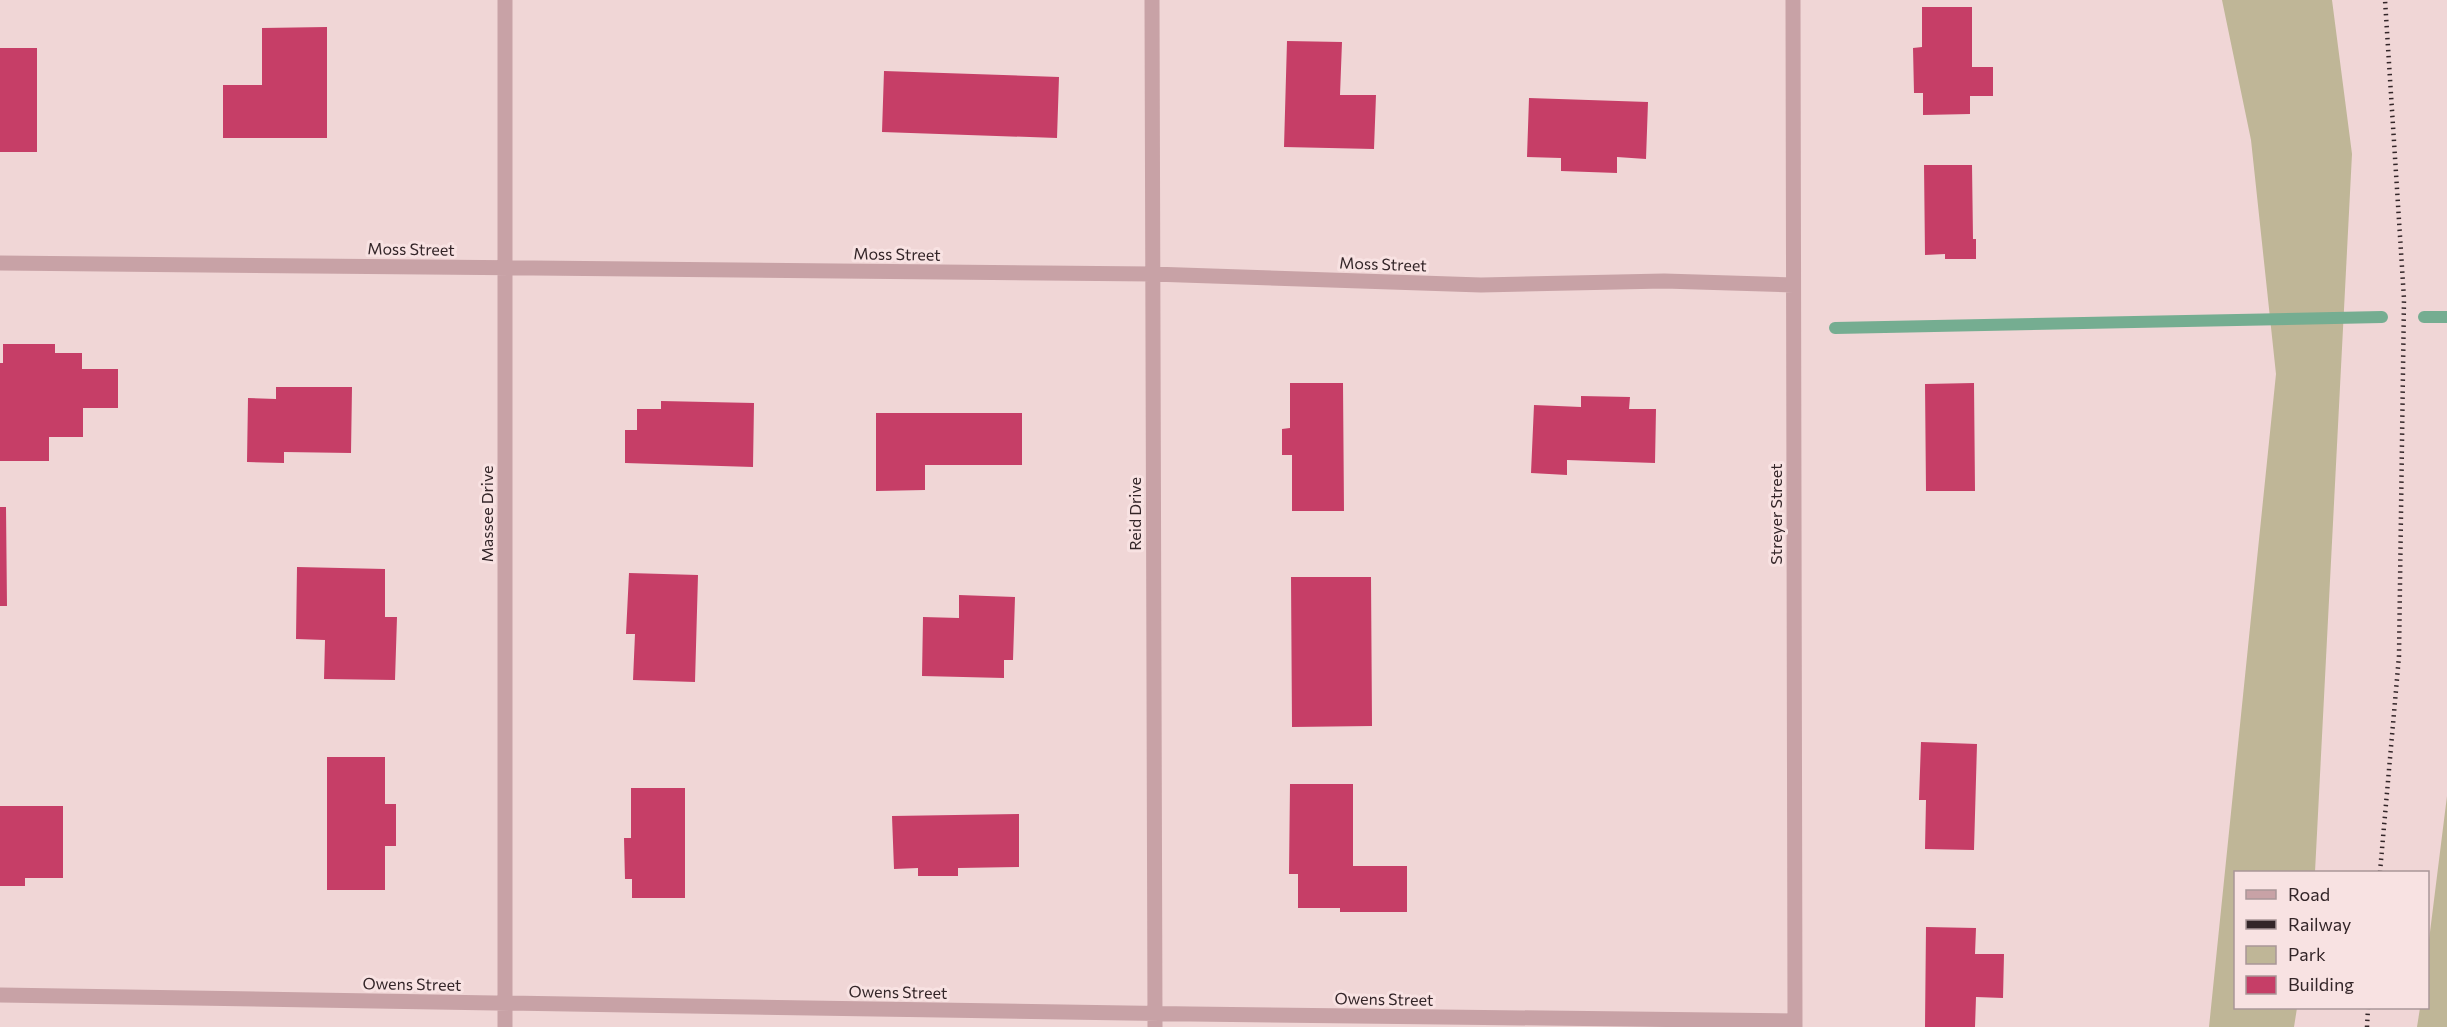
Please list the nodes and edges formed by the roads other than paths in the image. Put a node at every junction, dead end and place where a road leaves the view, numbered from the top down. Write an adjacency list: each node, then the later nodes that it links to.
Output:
1 (505, 0): 5 (street, Massee Drive)
2 (1152, 0): 6 (street, Reid Drive)
3 (1793, 0): 7 (street, Streyer Street)
4 (0, 263): 5 (street, Moss Street)
5 (505, 268): 6 (street, Moss Street); 9 (street, Massee Drive)
6 (1152, 274): 7 (street, Moss Street); 10 (street, Reid Drive)
7 (1793, 285): 11 (street, Streyer Street)
8 (0, 995): 9 (street, Owens Street)
9 (506, 1003): 10 (street, Owens Street); 12 (street, Massee Drive)
10 (1155, 1020): 11 (street, Owens Street)
11 (1795, 1024)
12 (506, 1027)

